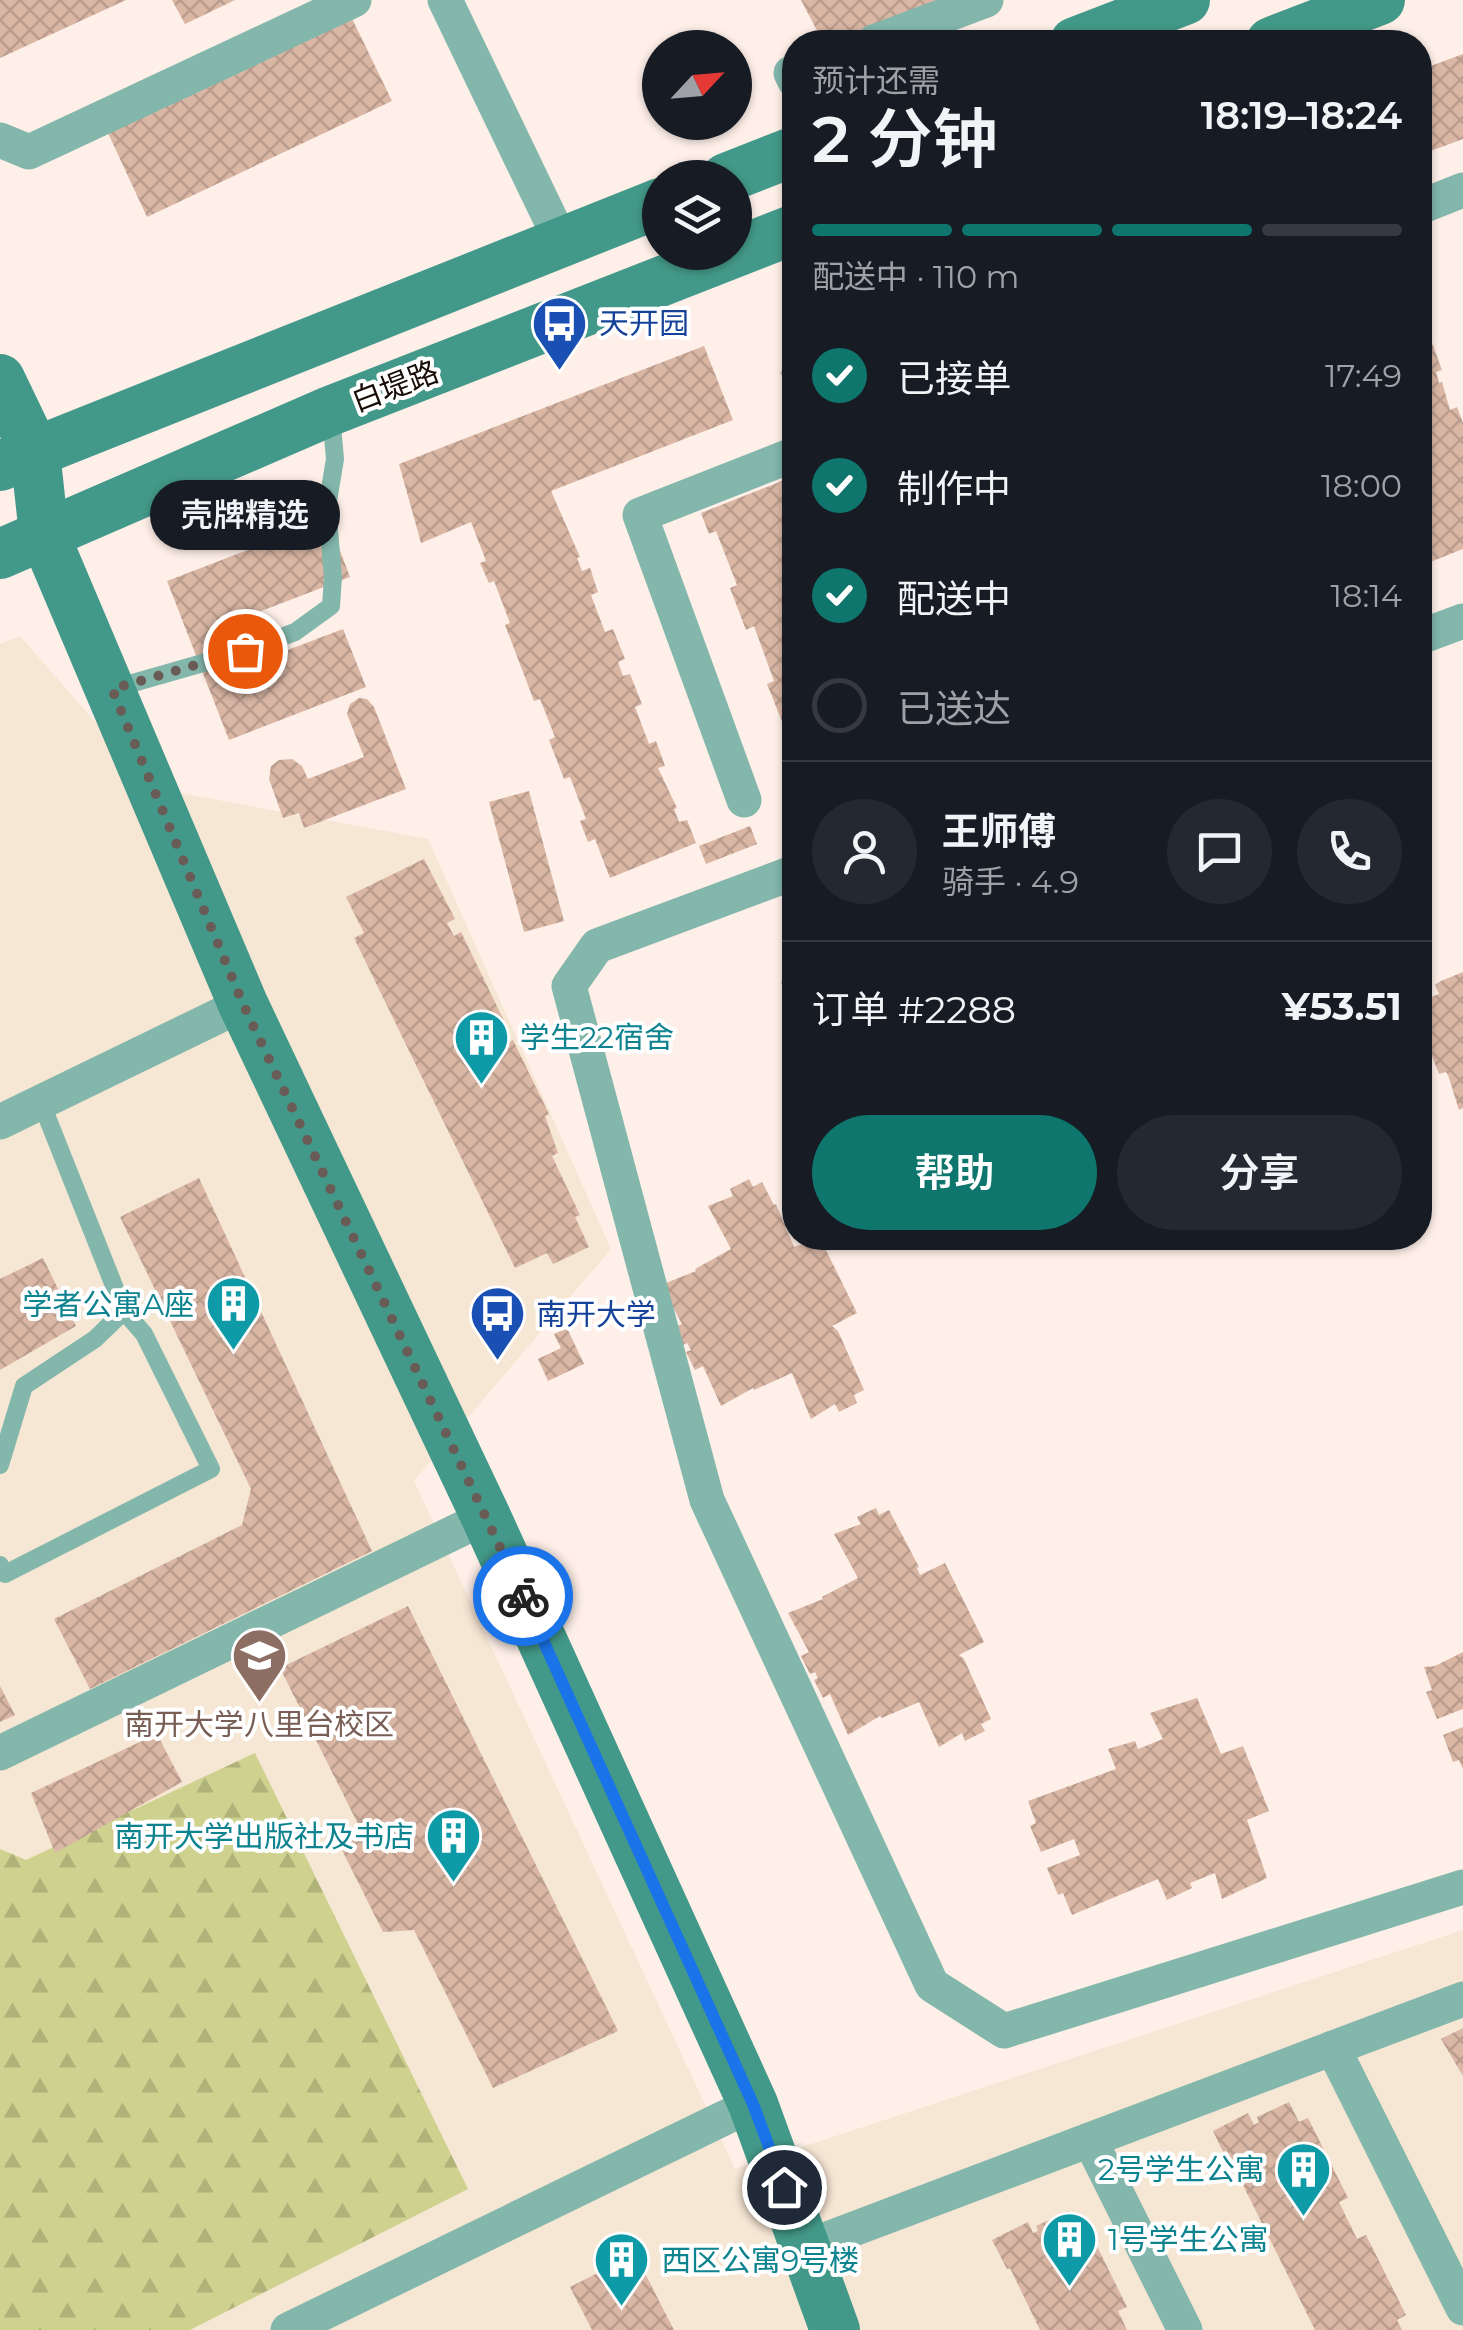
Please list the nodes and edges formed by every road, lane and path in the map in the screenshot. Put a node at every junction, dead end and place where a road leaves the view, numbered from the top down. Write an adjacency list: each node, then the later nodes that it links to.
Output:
1 (354, 0): 9 (street)
2 (445, 0): 16 (street)
3 (986, 0): 6 (street)
4 (1380, 0): 8 (main road)
5 (1165, 4): 7 (main road)
6 (906, 30)
7 (1104, 30)
8 (1302, 30)
9 (0, 140)
10 (782, 156): 11 (main road)
11 (752, 168)
12 (1463, 190): 13 (street)
13 (1432, 202)
14 (642, 210): 16 (main road)
15 (782, 234): 18 (main road, 白堤路)
16 (561, 241): 20 (main road)
17 (0, 379): 20 (main road)
18 (330, 411): 21 (main road, 白堤路); 25 (lane)
19 (782, 459): 26 (street)
20 (15, 463): 21 (main road); 22 (main road)
21 (200, 467): 22 (main road, 白堤路)
22 (22, 544): 25 (main road)
23 (1463, 621): 24 (street)
24 (1432, 633)
25 (112, 689): 28 (main road)
26 (744, 800)
27 (782, 877): 36 (street)
28 (243, 1004): 29 (street); 33 (main road)
29 (41, 1102): 30 (street); 31 (lane)
30 (0, 1122)
31 (124, 1311): 32 (lane); 34 (lane)
32 (0, 1466)
33 (486, 1516): 35 (street); 39 (main road)
34 (0, 1565)
35 (0, 1753)
36 (1463, 1887)
37 (1463, 1999): 38 (street)
38 (1332, 2048): 40 (street); 42 (street)
39 (753, 2104): 41 (main road); 43 (street)
40 (1090, 2140): 41 (street); 45 (street)
41 (806, 2247): 44 (main road)
42 (1463, 2308)
43 (288, 2330)
44 (834, 2330)
45 (1185, 2330)

